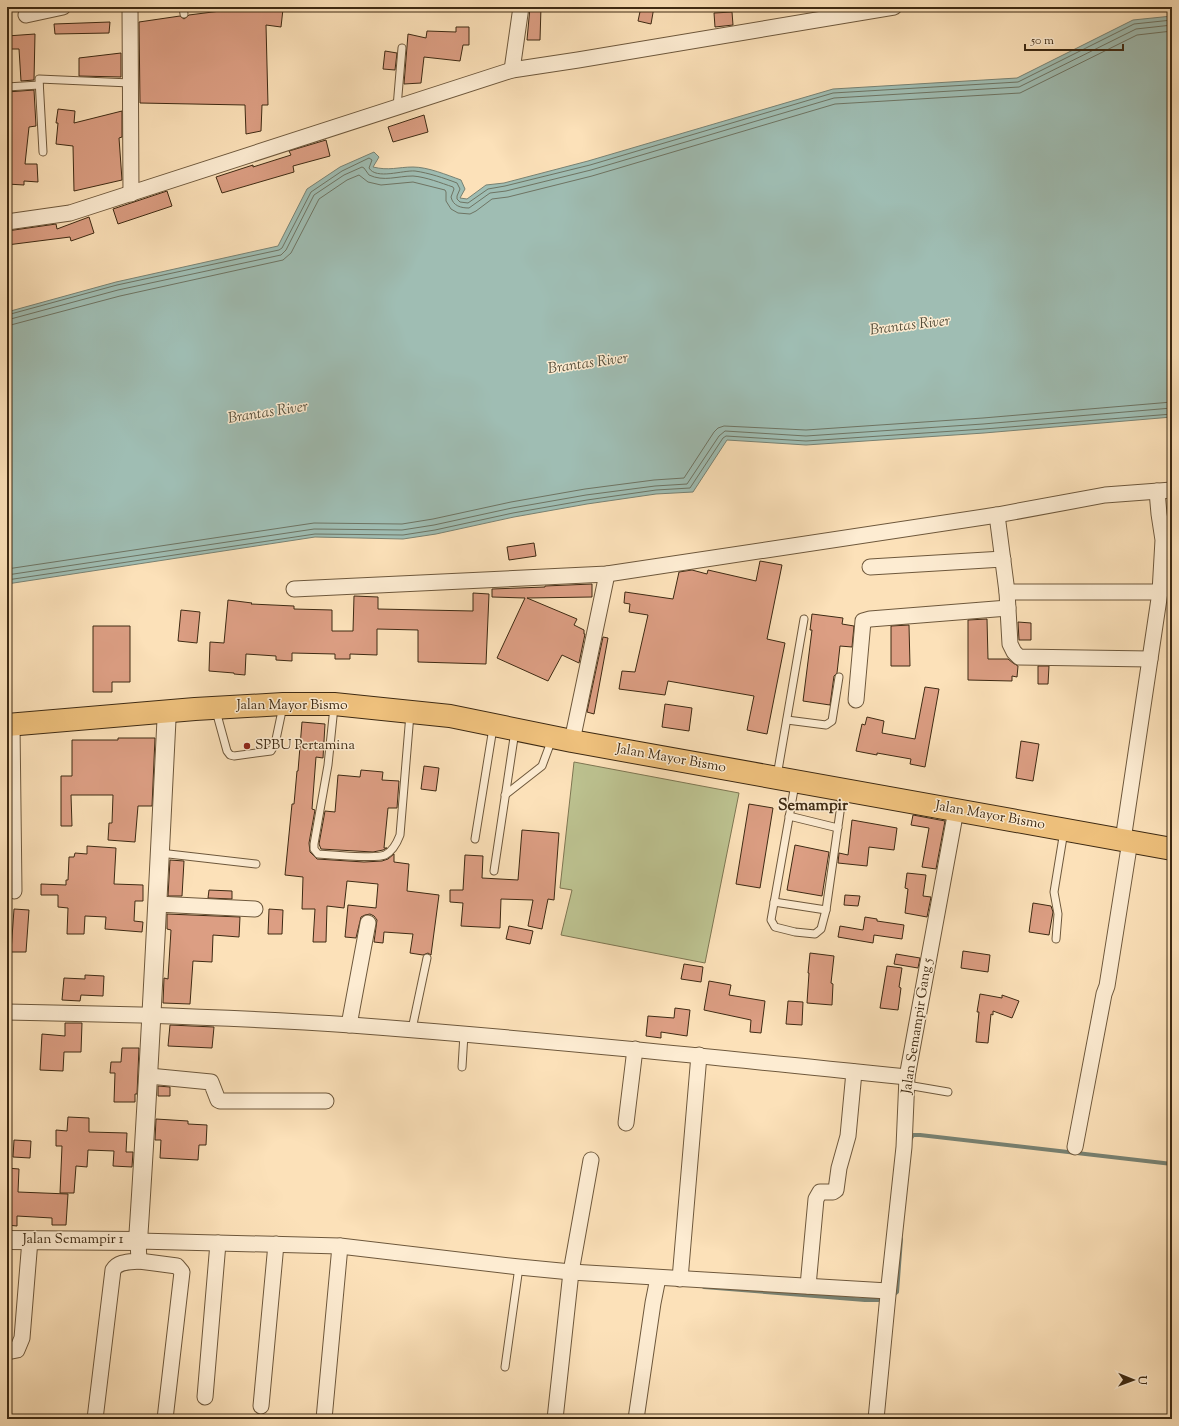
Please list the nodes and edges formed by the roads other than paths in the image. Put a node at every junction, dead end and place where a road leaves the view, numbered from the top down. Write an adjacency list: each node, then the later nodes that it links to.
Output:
1 (63, 7): 5 (street)
2 (130, 7): 8 (street)
3 (521, 7): 7 (street)
4 (894, 7): 7 (street)
5 (26, 15)
6 (402, 48): 11 (lane)
7 (512, 70): 11 (street)
8 (130, 82): 9 (lane); 13 (street)
9 (39, 85): 10 (lane); 12 (lane)
10 (7, 87)
11 (397, 107): 13 (street)
12 (42, 152)
13 (131, 194): 14 (street)
14 (7, 222)
15 (1172, 490): 16 (street)
16 (1157, 491): 17 (street); 18 (street)
17 (997, 515): 19 (street); 21 (street)
18 (1168, 540): 24 (street)
19 (1003, 559): 20 (street); 23 (street)
20 (870, 567)
21 (607, 574): 22 (street); 39 (street)
22 (294, 589)
23 (1007, 592): 24 (street); 25 (street)
24 (1160, 592): 27 (street)
25 (1008, 608): 27 (street); 29 (street)
26 (804, 619): 35 (lane)
27 (1150, 659): 48 (street)
28 (839, 677): 35 (lane)
29 (856, 700)
30 (283, 704): 31 (main road, Jalan Mayor Bismo); 32 (main road, Jalan Mayor Bismo); 32 (lane)
31 (334, 704): 34 (main road, Jalan Mayor Bismo); 34 (lane)
32 (216, 708): 33 (main road, Jalan Mayor Bismo)
33 (168, 710): 36 (main road, Jalan Mayor Bismo); 50 (street)
34 (411, 712): 37 (main road, Jalan Mayor Bismo)
35 (787, 720): 40 (lane)
36 (10, 725): 53 (street)
37 (494, 725): 38 (main road, Jalan Mayor Bismo); 47 (lane)
38 (515, 730): 39 (main road, Jalan Mayor Bismo); 42 (lane)
39 (562, 739): 40 (main road, Jalan Mayor Bismo); 42 (lane)
40 (786, 779): 41 (main road, Jalan Mayor Bismo); 44 (lane)
41 (843, 789): 43 (main road, Jalan Mayor Bismo); 45 (lane)
42 (505, 795): 52 (lane)
43 (956, 810): 46 (main road, Jalan Mayor Bismo); 71 (street, Jalan Semampir Gang 5)
44 (789, 816): 45 (lane); 54 (lane)
45 (838, 828): 57 (lane)
46 (1064, 829): 48 (main road, Jalan Mayor Bismo); 59 (lane)
47 (475, 839)
48 (1126, 840): 49 (main road, Jalan Mayor Bismo); 75 (street)
49 (1172, 849)
50 (160, 853): 51 (lane); 55 (street)
51 (256, 864)
52 (494, 871)
53 (14, 891)
54 (774, 902): 57 (lane); 57 (lane)
55 (157, 904): 56 (street); 62 (street)
56 (255, 909)
57 (826, 910)
58 (368, 923): 63 (street)
59 (1056, 938)
60 (427, 958): 64 (lane)
61 (7, 1012): 62 (street)
62 (151, 1015): 63 (street); 70 (street)
63 (349, 1025): 64 (street)
64 (412, 1030): 65 (street)
65 (464, 1034): 66 (street); 68 (lane)
66 (635, 1049): 67 (street); 74 (street)
67 (699, 1055): 69 (street); 87 (street)
68 (462, 1067)
69 (854, 1072): 71 (street); 88 (street)
70 (149, 1076): 73 (street); 79 (street)
71 (907, 1081): 72 (lane); 89 (street, Jalan Semampir Gang 5)
72 (948, 1092)
73 (326, 1101)
74 (626, 1123)
75 (1075, 1147)
76 (591, 1160): 85 (street)
77 (7, 1240): 78 (street, Jalan Semampir 1)
78 (30, 1240): 79 (street, Jalan Semampir 1); 90 (street)
79 (138, 1241): 80 (street); 83 (street)
80 (218, 1243): 81 (street); 92 (street)
81 (276, 1244): 82 (street); 93 (street)
82 (340, 1246): 84 (street); 96 (street)
83 (139, 1261): 94 (street); 95 (street)
84 (519, 1267): 85 (street); 91 (lane)
85 (572, 1272): 86 (street); 97 (street)
86 (658, 1278): 87 (street); 98 (street)
87 (680, 1279): 88 (street)
88 (808, 1286): 89 (street)
89 (888, 1297): 99 (street, Jalan Semampir Gang 5)
90 (7, 1352)
91 (505, 1367)
92 (205, 1397)
93 (261, 1406)
94 (95, 1419)
95 (165, 1419)
96 (324, 1419)
97 (555, 1419)
98 (636, 1419)
99 (876, 1419)

